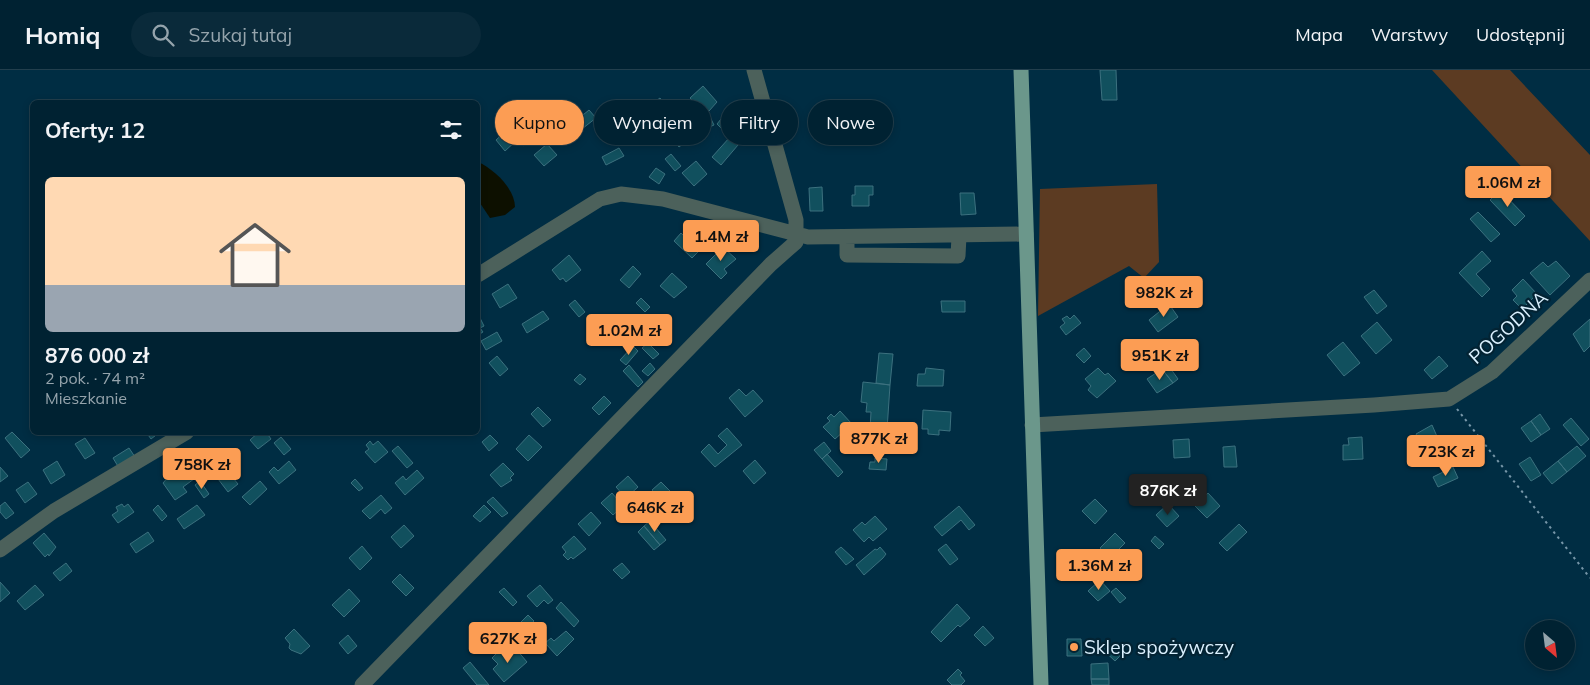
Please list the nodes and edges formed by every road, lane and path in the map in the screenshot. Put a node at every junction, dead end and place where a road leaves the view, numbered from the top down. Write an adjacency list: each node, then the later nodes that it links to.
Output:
1 (754, 70): 4 (street)
2 (1021, 70): 3 (main road)
3 (1026, 234): 4 (street); 8 (main road)
4 (796, 236): 5 (street); 12 (street)
5 (480, 274)
6 (1590, 280): 7 (street, POGODNA)
7 (1449, 399): 8 (street); 11 (path)
8 (1032, 425): 13 (main road)
9 (182, 435): 10 (street)
10 (0, 550)
11 (1590, 578)
12 (362, 685)
13 (1041, 685)

